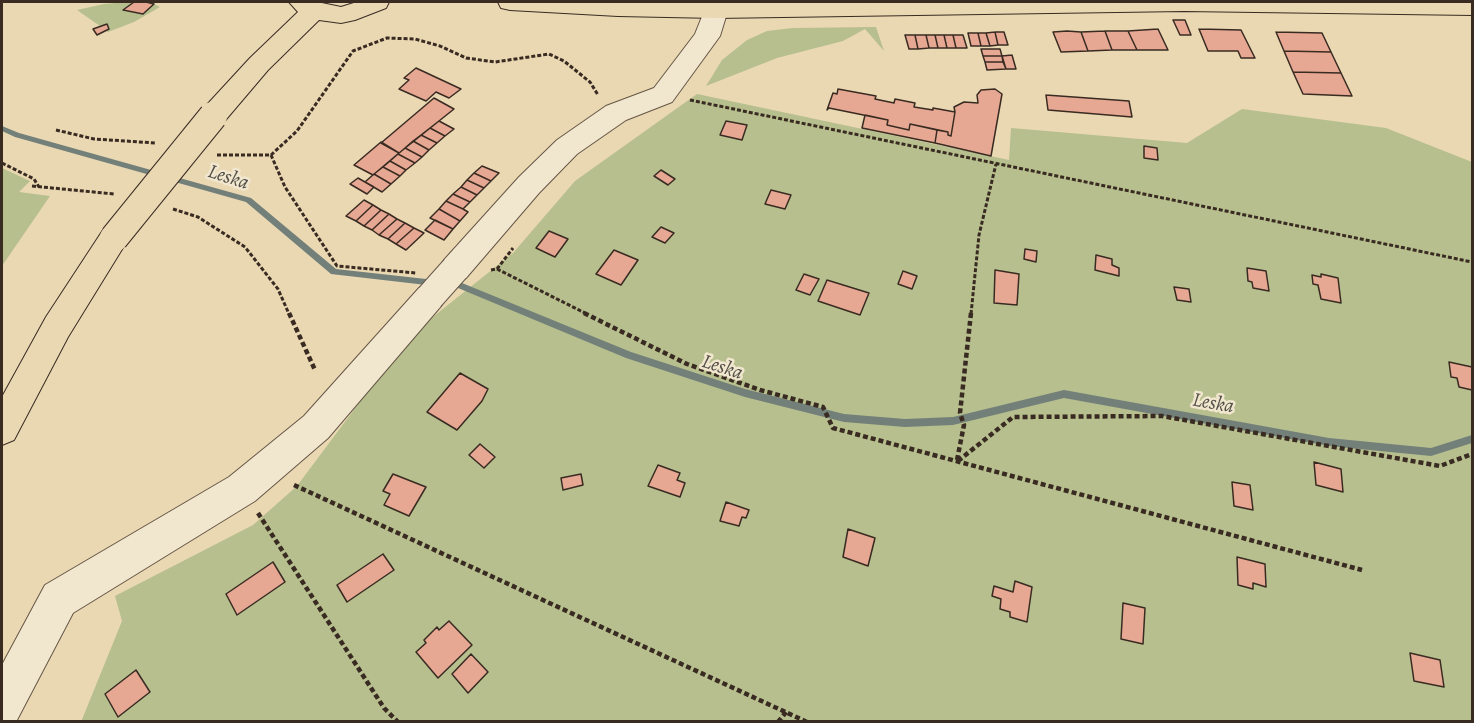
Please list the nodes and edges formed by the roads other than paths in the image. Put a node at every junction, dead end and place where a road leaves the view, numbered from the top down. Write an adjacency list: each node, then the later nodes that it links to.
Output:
1 (377, 2): 5 (main road)
2 (510, 2): 7 (main road)
3 (1184, 2): 4 (main road); 6 (main road)
4 (917, 4): 7 (main road)
5 (307, 6): 8 (main road, bridge)
6 (1473, 7)
7 (716, 10): 9 (street, bridge)
8 (2, 429)
9 (2, 705)

